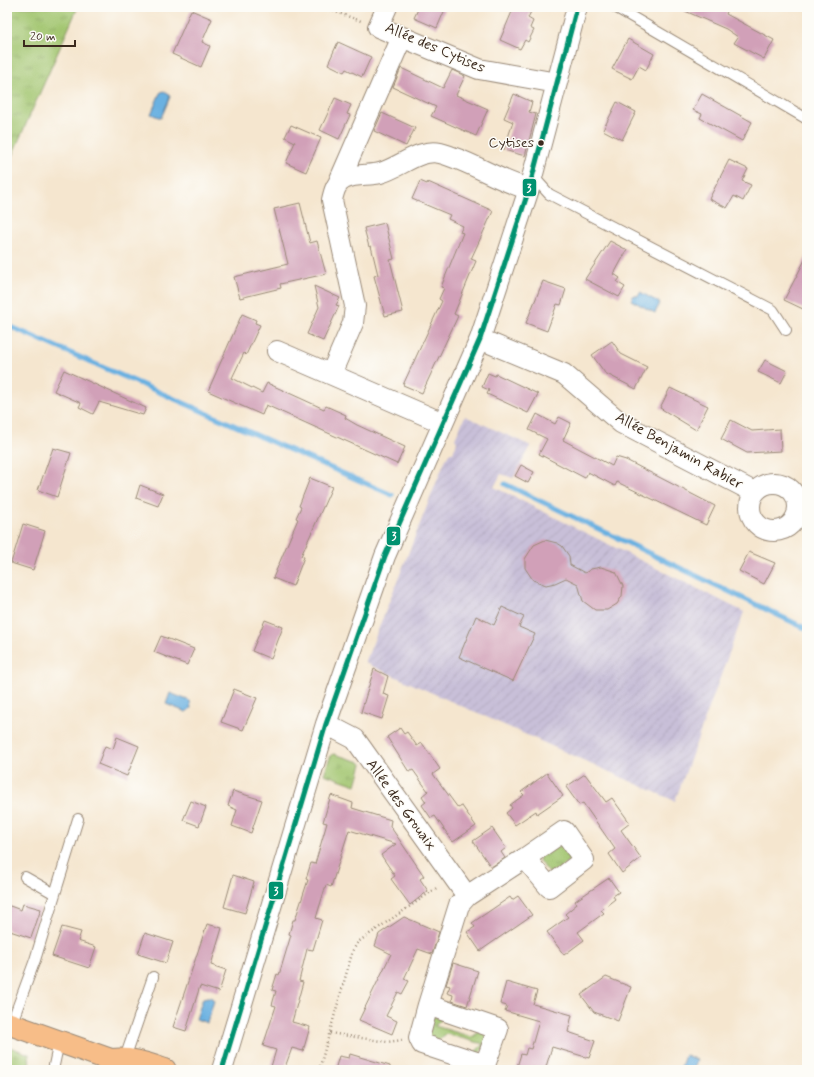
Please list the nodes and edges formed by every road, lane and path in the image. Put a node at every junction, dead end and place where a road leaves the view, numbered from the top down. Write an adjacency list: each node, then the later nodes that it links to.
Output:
1 (322, 7): 5 (path)
2 (387, 7): 5 (street, Allée des Cytises)
3 (577, 7): 7 (street)
4 (615, 7): 8 (lane)
5 (378, 27): 6 (street, Allée des Cytises)
6 (402, 37): 7 (street, Allée des Cytises); 10 (street)
7 (557, 83): 9 (street)
8 (807, 119)
9 (530, 182): 10 (street); 11 (lane); 12 (street)
10 (338, 184): 14 (street)
11 (786, 330)
12 (480, 338): 15 (street); 16 (street, Allée Benjamin Rabier)
13 (277, 351): 14 (street)
14 (331, 374): 15 (street)
15 (443, 423): 18 (street)
16 (754, 492): 17 (street, Allée Benjamin Rabier); 17 (street, Allée Benjamin Rabier)
17 (800, 526)
18 (326, 724): 24 (street, Allée des Grouaix); 34 (street)
19 (78, 819): 23 (lane)
20 (525, 858): 24 (street)
21 (25, 877): 23 (lane)
22 (440, 886): 28 (path)
23 (55, 894): 27 (lane)
24 (467, 896): 26 (street)
25 (153, 977): 31 (lane)
26 (428, 1005): 29 (street); 29 (street)
27 (9, 1024): 30 (main road)
28 (330, 1033): 29 (path); 35 (path)
29 (419, 1038)
30 (59, 1042): 31 (main road); 32 (lane)
31 (121, 1064): 33 (main road)
32 (53, 1070)
33 (165, 1070)
34 (222, 1070)
35 (319, 1070)

